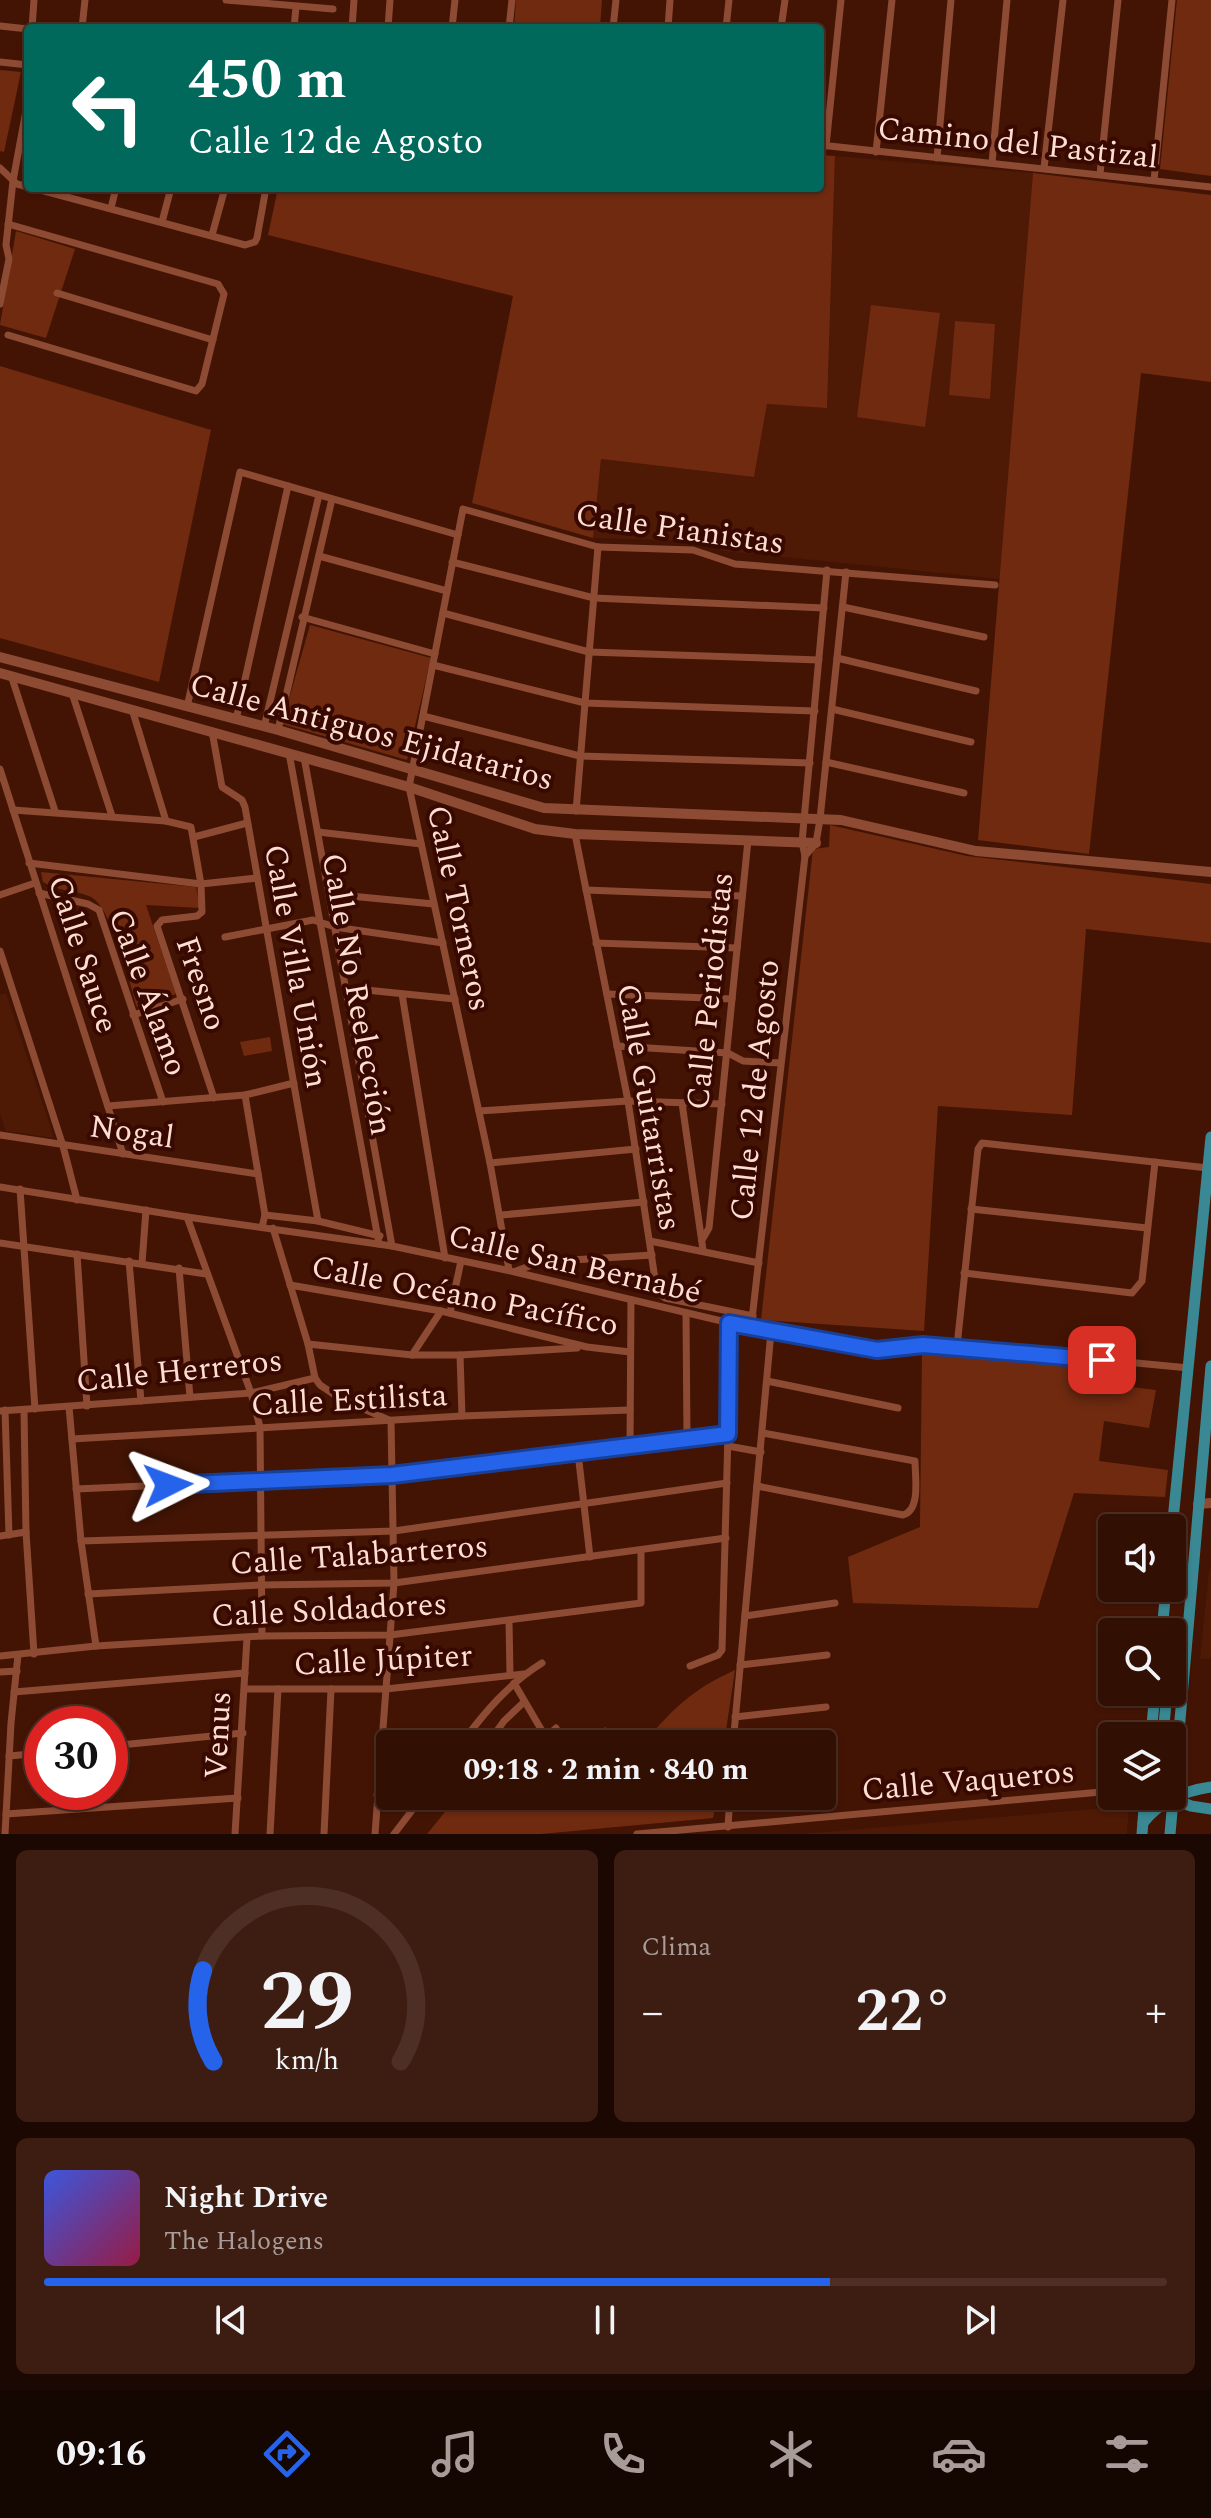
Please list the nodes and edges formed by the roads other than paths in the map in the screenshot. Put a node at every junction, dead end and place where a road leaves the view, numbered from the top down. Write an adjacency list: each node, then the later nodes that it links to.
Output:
1 (34, 0): 21 (street)
2 (85, 0): 22 (street)
3 (226, 0): 19 (street)
4 (354, 0): 24 (street)
5 (390, 0): 25 (street)
6 (455, 0): 26 (street)
7 (512, 0): 27 (street)
8 (616, 0): 28 (street)
9 (670, 0): 29 (street)
10 (729, 0): 30 (street)
11 (785, 0): 31 (street)
12 (841, 0): 37 (street)
13 (892, 0): 39 (street)
14 (951, 0): 40 (street)
15 (1007, 0): 41 (street)
16 (1063, 0): 43 (street)
17 (1118, 0): 44 (street)
18 (1172, 0): 45 (street)
19 (296, 7): 20 (street); 23 (street)
20 (333, 9)
21 (31, 24)
22 (82, 24)
23 (294, 24)
24 (352, 24)
25 (388, 24)
26 (452, 24)
27 (509, 24)
28 (613, 24)
29 (668, 24)
30 (726, 24)
31 (782, 24)
32 (0, 26): 33 (street)
33 (24, 28)
34 (0, 62): 35 (street)
35 (24, 65)
36 (24, 122): 46 (street)
37 (824, 137)
38 (824, 145): 39 (street, Camino del Pastizal)
39 (876, 152): 40 (street, Camino del Pastizal)
40 (937, 158): 41 (street, Camino del Pastizal)
41 (992, 163): 43 (street, Camino del Pastizal)
42 (0, 168): 46 (street)
43 (1044, 168): 44 (street, Camino del Pastizal)
44 (1100, 174): 45 (street, Camino del Pastizal)
45 (1154, 180): 48 (street, Camino del Pastizal)
46 (13, 181): 47 (street); 56 (street)
47 (24, 186)
48 (1211, 187)
49 (65, 192): 54 (street)
50 (115, 192): 54 (street)
51 (170, 192): 55 (street)
52 (224, 192): 57 (street)
53 (265, 192): 57 (street)
54 (111, 208): 55 (street)
55 (162, 222): 57 (street)
56 (8, 224): 58 (street); 64 (street)
57 (212, 235)
58 (6, 245): 59 (street); 60 (street)
59 (0, 254)
60 (4, 267): 62 (street)
61 (57, 293): 64 (street)
62 (0, 304)
63 (8, 335): 64 (street)
64 (213, 340)
65 (288, 486): 66 (street); 94 (street); 99 (street)
66 (319, 495): 67 (street); 81 (street)
67 (332, 499): 69 (street); 71 (street)
68 (463, 509): 69 (street, Calle Torneros); 70 (street, Calle Pianistas)
69 (458, 535): 72 (street, Calle Torneros)
70 (598, 547): 73 (street, Calle Pianistas); 77 (street)
71 (319, 556): 76 (street); 82 (street)
72 (452, 562): 76 (street, Calle Torneros); 77 (street)
73 (827, 570): 74 (street, Calle Pianistas); 79 (street, Calle 12 de Agosto)
74 (846, 572): 75 (street, Calle Pianistas); 78 (street)
75 (995, 585)
76 (447, 591): 80 (street, Calle Torneros)
77 (594, 598): 79 (street); 84 (street)
78 (843, 607): 83 (street); 87 (street)
79 (824, 608): 88 (street, Calle 12 de Agosto)
80 (443, 613): 84 (street); 85 (street, Calle Torneros)
81 (292, 614): 82 (street); 100 (street)
82 (304, 618): 85 (street); 102 (street)
83 (984, 637)
84 (589, 652): 88 (street); 93 (street)
85 (435, 654): 89 (street, Calle Torneros)
86 (0, 657): 94 (street, Calle Antiguos Ejidatarios)
87 (837, 658): 91 (street); 96 (street)
88 (819, 660): 97 (street, Calle 12 de Agosto)
89 (433, 665): 93 (street); 98 (street, Calle Torneros)
90 (6, 674): 92 (street, Calle Antiguos Ejidatarios); 114 (street)
91 (976, 691)
92 (72, 693): 95 (street, Calle Antiguos Ejidatarios); 116 (street)
93 (585, 703): 97 (street); 105 (street)
94 (187, 707): 99 (street, Calle Antiguos Ejidatarios)
95 (132, 709): 101 (street, Calle Antiguos Ejidatarios); 119 (street)
96 (832, 709): 103 (street); 107 (street)
97 (815, 711): 108 (street, Calle 12 de Agosto)
98 (423, 716): 105 (street); 110 (street, Calle Torneros)
99 (236, 720): 100 (street, Calle Antiguos Ejidatarios)
100 (264, 727): 102 (street, Calle Antiguos Ejidatarios)
101 (212, 730): 104 (street, Calle Antiguos Ejidatarios); 120 (street, Calle Villa Unión)
102 (278, 730): 110 (street, Calle Antiguos Ejidatarios)
103 (971, 742)
104 (289, 753): 106 (street, Calle Antiguos Ejidatarios); 140 (street, Calle No Reelección)
105 (580, 756): 108 (street); 115 (street)
106 (304, 757): 111 (street, Calle Antiguos Ejidatarios); 121 (street, Calle No Reelección)
107 (826, 762): 112 (street); 118 (street)
108 (810, 763): 117 (street, Calle 12 de Agosto)
109 (0, 769): 113 (street, Calle Sauce)
110 (412, 771): 111 (street, Calle Torneros); 115 (street, Calle Antiguos Ejidatarios)
111 (409, 787): 122 (street, Calle Antiguos Ejidatarios); 127 (street, Calle Torneros)
112 (964, 793)
113 (13, 810): 114 (street); 129 (street, Calle Sauce)
114 (55, 811): 116 (street)
115 (576, 811): 117 (street, Calle Antiguos Ejidatarios)
116 (112, 816): 119 (street)
117 (805, 818): 118 (street, Calle Antiguos Ejidatarios); 125 (street, Calle 12 de Agosto)
118 (820, 819): 126 (street); 130 (street, Calle Antiguos Ejidatarios)
119 (166, 821): 123 (street)
120 (247, 823): 123 (street); 131 (street, Calle Villa Unión)
121 (318, 832): 127 (street); 136 (street, Calle No Reelección)
122 (575, 834): 124 (street, Calle Antiguos Ejidatarios); 134 (street, Calle Guitarristas)
123 (194, 837): 133 (street)
124 (748, 840): 125 (street, Calle Antiguos Ejidatarios); 138 (street, Calle Periodistas)
125 (802, 842): 126 (street, Calle Antiguos Ejidatarios); 128 (street, Calle 12 de Agosto)
126 (816, 843): 128 (street)
127 (421, 844): 139 (street, Calle Torneros)
128 (805, 856): 157 (street, Calle 12 de Agosto)
129 (29, 863): 132 (street, Calle Sauce); 133 (street)
130 (1211, 872)
131 (257, 878): 133 (street); 142 (street, Calle Villa Unión)
132 (35, 883): 135 (street, Calle Sauce); 137 (street)
133 (201, 884): 151 (street, Fresno)
134 (586, 890): 138 (street); 145 (street, Calle Guitarristas)
135 (39, 893): 154 (street, Calle Álamo); 165 (street, Calle Sauce)
136 (329, 894): 139 (street); 141 (street, Calle No Reelección)
137 (0, 895)
138 (742, 896): 146 (street, Calle Periodistas)
139 (434, 904): 144 (street, Calle Torneros)
140 (320, 921): 141 (street); 142 (street); 189 (street, Calle No Reelección)
141 (335, 927): 144 (street); 148 (street, Calle No Reelección)
142 (266, 929): 143 (street); 158 (street, Calle Villa Unión)
143 (225, 937)
144 (443, 943): 152 (street, Calle Torneros)
145 (596, 943): 146 (street); 150 (street, Calle Guitarristas)
146 (737, 948): 153 (street, Calle Periodistas)
147 (0, 951): 169 (street)
148 (346, 988): 149 (street); 192 (street, Calle No Reelección)
149 (402, 994): 152 (street); 198 (street)
150 (607, 994): 153 (street); 155 (street, Calle Guitarristas)
151 (183, 999): 154 (street); 160 (street, Fresno)
152 (455, 999): 166 (street, Calle Torneros)
153 (732, 999): 156 (street, Calle Periodistas)
154 (133, 1015): 162 (street, Calle Álamo)
155 (617, 1046): 156 (street); 161 (street, Calle Guitarristas)
156 (728, 1053): 157 (street); 164 (street, Calle Periodistas)
157 (780, 1063): 202 (street, Calle 12 de Agosto)
158 (294, 1083): 159 (street); 185 (street, Calle Villa Unión)
159 (245, 1095): 160 (street); 175 (street)
160 (214, 1098): 162 (street)
161 (628, 1101): 163 (street); 166 (street); 170 (street, Calle Guitarristas)
162 (163, 1102): 165 (street)
163 (682, 1103): 164 (street); 190 (street)
164 (722, 1104): 190 (street, Calle Periodistas)
165 (108, 1106): 171 (street, Calle Sauce)
166 (479, 1111): 173 (street, Calle Torneros)
167 (0, 1135): 169 (street, Nogal)
168 (1211, 1137): 174 (main road)
169 (63, 1146): 171 (street, Nogal); 178 (street)
170 (636, 1149): 173 (street); 179 (street, Calle Guitarristas)
171 (123, 1154): 175 (street, Nogal)
172 (1155, 1162): 174 (street); 180 (street); 188 (street)
173 (490, 1163): 183 (street, Calle Torneros)
174 (1208, 1168): 223 (main road)
175 (258, 1174): 182 (street)
176 (0, 1187): 177 (street, Calle San Bernabé)
177 (20, 1189): 178 (street, Calle San Bernabé); 194 (street)
178 (77, 1200): 181 (street, Calle San Bernabé)
179 (644, 1202): 183 (street); 191 (street, Calle Guitarristas)
180 (971, 1209): 188 (street); 205 (street)
181 (146, 1210): 184 (street, Calle San Bernabé); 201 (street)
182 (265, 1215): 185 (street, Calle San Bernabé); 186 (street)
183 (501, 1215): 204 (street, Calle Torneros)
184 (187, 1217): 186 (street, Calle San Bernabé); 206 (street)
185 (318, 1221): 189 (street, Calle San Bernabé)
186 (262, 1227): 187 (street, Calle San Bernabé)
187 (273, 1228): 189 (street, Calle San Bernabé); 207 (street)
188 (1147, 1228): 205 (street)
189 (379, 1240): 192 (street, Calle San Bernabé)
190 (702, 1240): 195 (street)
191 (650, 1241): 195 (street); 197 (street, Calle Guitarristas)
192 (392, 1242): 198 (street, Calle San Bernabé)
193 (0, 1243): 194 (street)
194 (23, 1247): 196 (street); 232 (street)
195 (703, 1250): 202 (street)
196 (77, 1254): 199 (street); 229 (street)
197 (652, 1255): 204 (street); 212 (street, Calle Guitarristas)
198 (445, 1258): 200 (street, Calle San Bernabé)
199 (129, 1261): 201 (street); 228 (street)
200 (461, 1261): 204 (street, Calle San Bernabé); 210 (street)
201 (142, 1263): 203 (street)
202 (759, 1263): 212 (street, Calle 12 de Agosto)
203 (179, 1268): 206 (street); 227 (street)
204 (512, 1271): 208 (street, Calle San Bernabé)
205 (964, 1273): 217 (street)
206 (206, 1274): 226 (street)
207 (290, 1285): 209 (street, Calle Océano Pacífico); 216 (street)
208 (631, 1300): 211 (street, Calle San Bernabé); 219 (street)
209 (441, 1311): 210 (street, Calle Océano Pacífico); 220 (street)
210 (450, 1313): 218 (street, Calle Océano Pacífico)
211 (686, 1313): 213 (street, Calle San Bernabé); 241 (street)
212 (753, 1316): 214 (street, Calle 12 de Agosto)
213 (729, 1323): 214 (street, Calle San Bernabé); 240 (street)
214 (751, 1328): 215 (street, Calle San Bernabé)
215 (771, 1332): 217 (street, Calle San Bernabé); 225 (street)
216 (308, 1344): 220 (street); 224 (street)
217 (957, 1346): 223 (street, Calle San Bernabé)
218 (587, 1347): 219 (street, Calle Océano Pacífico); 221 (street)
219 (630, 1352): 235 (street)
220 (412, 1355): 221 (street)
221 (460, 1355): 236 (street)
222 (1211, 1366): 248 (main road)
223 (1189, 1368): 247 (main road)
224 (315, 1378): 226 (street, Calle Herreros); 237 (street)
225 (767, 1381): 231 (street); 239 (street)
226 (251, 1393): 227 (street, Calle Herreros); 238 (street)
227 (190, 1397): 228 (street, Calle Herreros)
228 (141, 1401): 229 (street, Calle Herreros)
229 (87, 1406): 230 (street, Calle Herreros)
230 (69, 1407): 232 (street, Calle Herreros); 242 (street)
231 (898, 1408)
232 (35, 1409): 234 (street, Calle Herreros)
233 (2, 1410): 234 (street, Calle Herreros); 261 (street)
234 (24, 1410): 259 (street)
235 (630, 1410): 236 (street, Calle Estilista); 243 (street)
236 (462, 1416): 237 (street, Calle Estilista)
237 (391, 1421): 238 (street, Calle Estilista); 249 (street)
238 (260, 1427): 242 (street, Calle Estilista); 250 (street)
239 (763, 1433): 245 (street); 253 (street)
240 (728, 1434): 241 (street); 244 (street)
241 (687, 1438): 243 (street)
242 (72, 1439): 254 (street)
243 (630, 1445): 246 (street)
244 (728, 1446): 245 (street); 252 (street)
245 (761, 1452): 253 (street)
246 (578, 1453): 249 (street); 256 (street)
247 (1179, 1458): 248 (main road); 257 (main road)
248 (1202, 1459): 251 (main road)
249 (392, 1475): 250 (street); 258 (street)
250 (261, 1481): 254 (street); 260 (street)
251 (1206, 1482): 255 (main road)
252 (727, 1483): 256 (street); 262 (street)
253 (757, 1486): 270 (street)
254 (76, 1489): 263 (street)
255 (1205, 1503): 295 (main road)
256 (585, 1504): 258 (street); 265 (street)
257 (1174, 1514)
258 (394, 1531): 260 (street); 266 (street)
259 (26, 1532): 261 (street); 276 (street)
260 (261, 1534): 263 (street); 267 (street)
261 (4, 1535)
262 (726, 1538): 264 (street, Calle Talabarteros); 282 (street)
263 (81, 1541): 268 (street)
264 (641, 1550): 265 (street, Calle Talabarteros); 271 (street, Calle Soldadores)
265 (590, 1557): 266 (street, Calle Talabarteros)
266 (394, 1583): 267 (street, Calle Talabarteros); 272 (street)
267 (261, 1585): 268 (street, Calle Talabarteros); 273 (street)
268 (88, 1594): 275 (street)
269 (835, 1603): 270 (street)
270 (745, 1616): 281 (street)
271 (509, 1621): 272 (street, Calle Soldadores); 286 (street)
272 (390, 1635): 273 (street, Calle Soldadores); 290 (street)
273 (262, 1636): 274 (street, Calle Soldadores)
274 (247, 1638): 275 (street, Calle Soldadores); 285 (street, Venus)
275 (96, 1646): 276 (street, Calle Soldadores)
276 (34, 1654): 277 (street, Calle Soldadores)
277 (18, 1655): 279 (street, Calle Soldadores); 283 (street)
278 (827, 1655): 281 (street)
279 (0, 1656)
280 (542, 1663): 286 (street)
281 (740, 1665): 294 (street)
282 (690, 1666)
283 (17, 1671): 284 (street); 291 (street)
284 (0, 1672)
285 (245, 1673): 287 (street, Venus); 291 (street)
286 (512, 1679): 290 (street, Calle Júpiter); 292 (street); 300 (street)
287 (245, 1689): 288 (street, Calle Júpiter); 305 (street, Venus)
288 (278, 1689): 289 (street, Calle Júpiter); 326 (street)
289 (331, 1689): 290 (street, Calle Júpiter); 327 (street)
290 (386, 1689): 299 (street)
291 (14, 1692): 297 (street)
292 (524, 1702): 301 (street); 302 (street)
293 (826, 1707): 294 (street)
294 (735, 1717): 304 (street)
295 (1181, 1722)
296 (0, 1723): 297 (street)
297 (11, 1723): 308 (street)
298 (556, 1728): 303 (street)
299 (382, 1730)
300 (471, 1730)
301 (498, 1730)
302 (541, 1730)
303 (553, 1730)
304 (734, 1730)
305 (243, 1733): 306 (street); 313 (street, Venus)
306 (128, 1744)
307 (24, 1755): 308 (street)
308 (9, 1756): 309 (street)
309 (4, 1779): 321 (street)
310 (1211, 1787): 312 (main road)
311 (1098, 1792): 322 (street, Calle Vaqueros)
312 (1186, 1792)
313 (238, 1798): 321 (street); 325 (street, Venus)
314 (1186, 1804): 315 (main road)
315 (1211, 1809)
316 (376, 1810): 328 (street)
317 (412, 1810): 329 (street)
318 (729, 1810): 322 (street)
319 (1155, 1810): 323 (main road)
320 (1171, 1810): 331 (main road)
321 (6, 1814): 324 (street)
322 (728, 1827): 330 (street, Calle Vaqueros)
323 (1143, 1829)
324 (4, 1830)
325 (235, 1834)
326 (270, 1834)
327 (324, 1834)
328 (375, 1834)
329 (394, 1834)
330 (637, 1834)
331 (1170, 1834)

